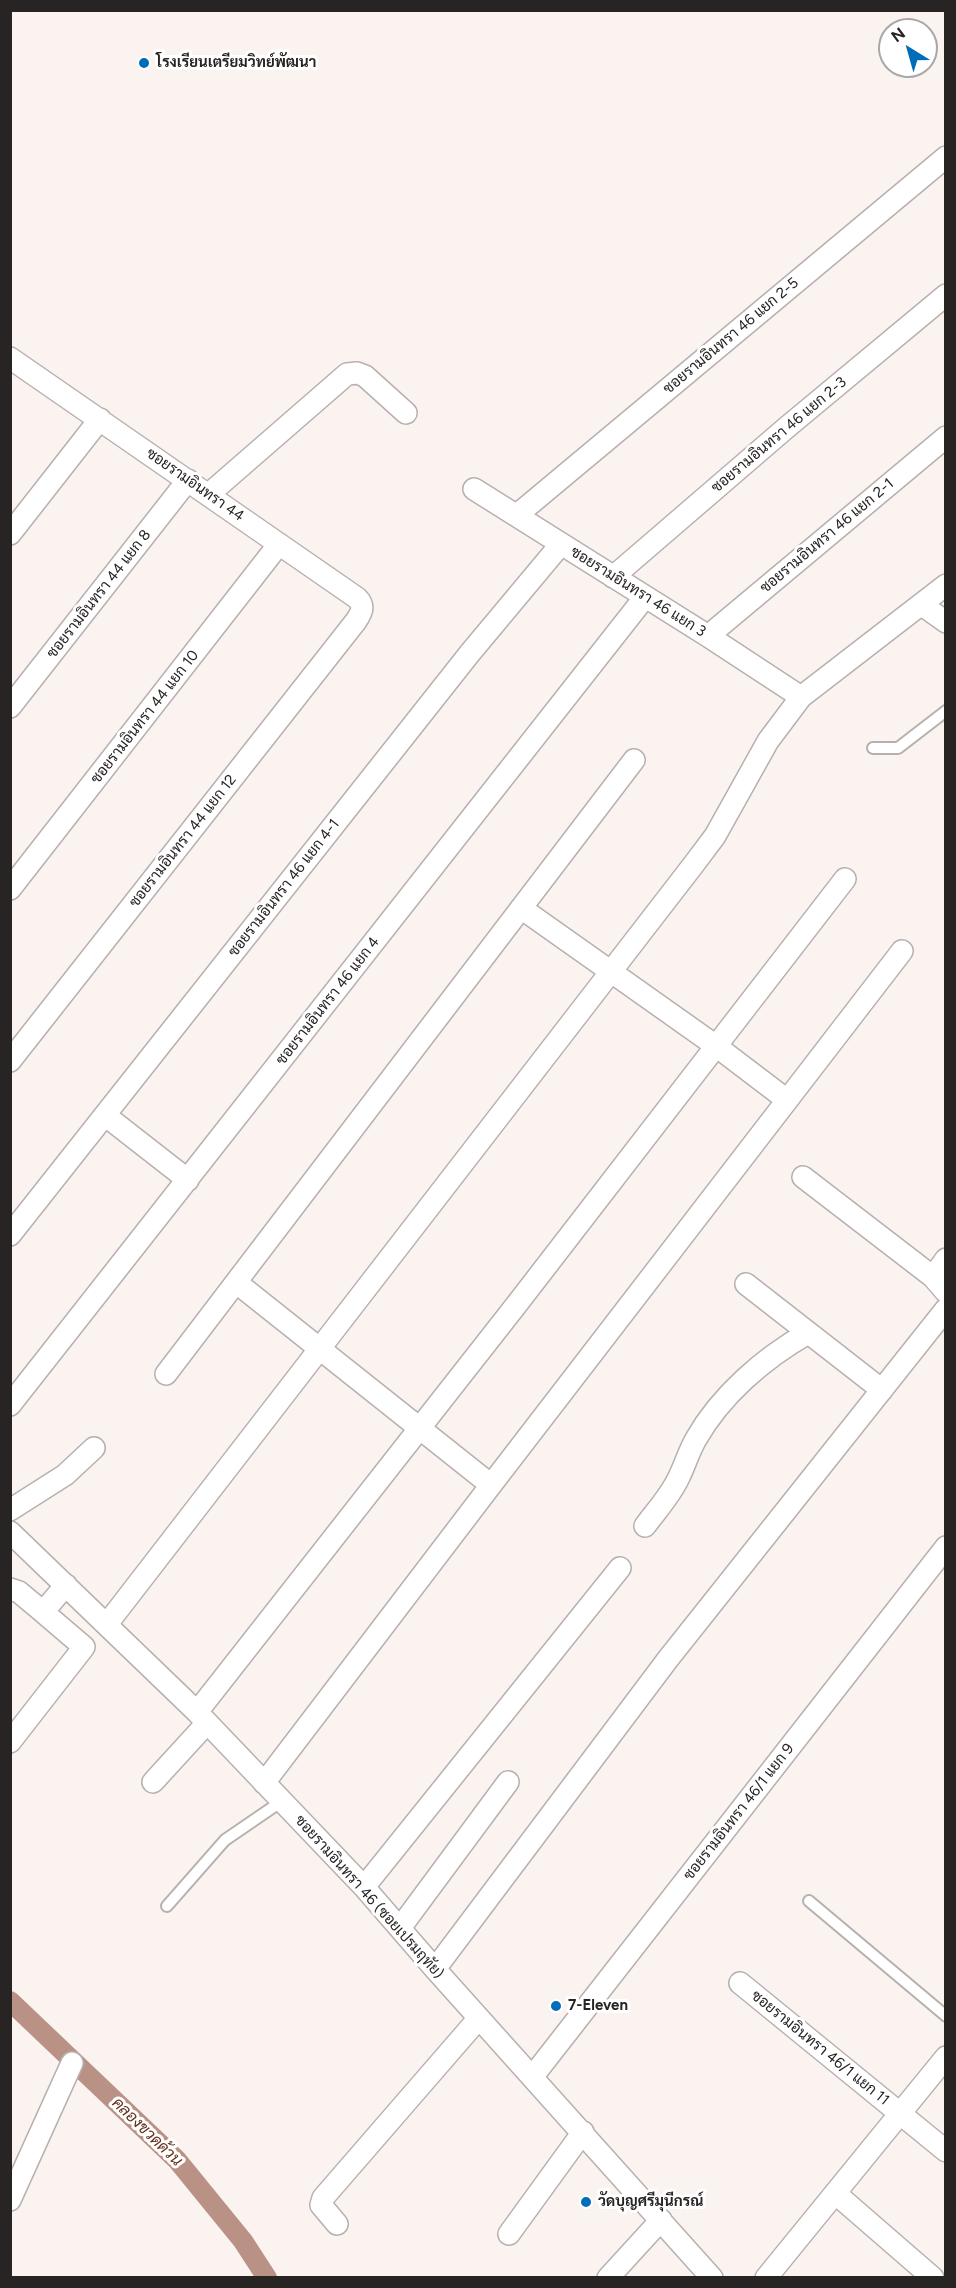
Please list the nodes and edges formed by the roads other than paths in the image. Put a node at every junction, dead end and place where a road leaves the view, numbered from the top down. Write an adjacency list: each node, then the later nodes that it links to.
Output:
1 (945, 157): 10 (street, ซอยรามอินทรา 46 แยก 2-5)
2 (945, 295): 14 (street, ซอยรามอินทรา 46 แยก 2-3)
3 (10, 358): 5 (street, ซอยรามอินทรา 44)
4 (406, 413): 9 (street)
5 (100, 419): 7 (street, ซอยรามอินทรา 44); 11 (street)
6 (945, 437): 20 (street, ซอยรามอินทรา 46 แยก 2-1)
7 (188, 480): 9 (street, ซอยรามอินทรา 44); 22 (street, ซอยรามอินทรา 44 แยก 8)
8 (474, 489): 10 (street, ซอยรามอินทรา 46 แยก 3)
9 (209, 494): 12 (street, ซอยรามอินทรา 44)
10 (517, 515): 13 (street, ซอยรามอินทรา 46 แยก 3)
11 (10, 534)
12 (279, 544): 18 (street, ซอยรามอินทรา 44); 27 (street, ซอยรามอินทรา 44 แยก 10)
13 (561, 544): 14 (street, ซอยรามอินทรา 46 แยก 3); 34 (street, ซอยรามอินทรา 46 แยก 4-1)
14 (613, 577): 16 (street, ซอยรามอินทรา 46 แยก 3)
15 (945, 585): 17 (street)
16 (645, 597): 20 (street, ซอยรามอินทรา 46 แยก 3); 36 (street, ซอยรามอินทรา 46 แยก 4)
17 (922, 605): 19 (street); 21 (street)
18 (356, 621): 32 (street, ซอยรามอินทรา 44 แยก 12)
19 (945, 622)
20 (708, 636): 21 (street, ซอยรามอินทรา 46 แยก 3)
21 (801, 697): 30 (street)
22 (10, 707)
23 (945, 711): 24 (lane)
24 (873, 748)
25 (634, 760): 28 (street)
26 (845, 879): 31 (street)
27 (10, 889)
28 (522, 908): 30 (street); 39 (street)
29 (902, 951): 33 (street)
30 (611, 972): 31 (street); 44 (street)
31 (716, 1046): 33 (street); 48 (street)
32 (10, 1061)
33 (787, 1100): 50 (street)
34 (105, 1116): 36 (street); 37 (street, ซอยรามอินทรา 46 แยก 4-1)
35 (803, 1177): 41 (street)
36 (188, 1180): 47 (street, ซอยรามอินทรา 46 แยก 4)
37 (10, 1235)
38 (945, 1259): 41 (street)
39 (237, 1283): 44 (street); 45 (street)
40 (746, 1284): 43 (street)
41 (939, 1284)
42 (945, 1309): 46 (street)
43 (808, 1333): 46 (street); 52 (street)
44 (321, 1349): 48 (street); 59 (street)
45 (166, 1374)
46 (882, 1390): 70 (street)
47 (10, 1405)
48 (420, 1428): 50 (street); 60 (street)
49 (94, 1448): 51 (street)
50 (491, 1485): 64 (street)
51 (10, 1510)
52 (645, 1526)
53 (10, 1532): 56 (street, ซอยรามอินทรา 46 (ซอยเปรมฤทัย))
54 (945, 1547): 76 (street, ซอยรามอินทรา 46/1 แยก 9)
55 (620, 1568): 66 (street)
56 (66, 1585): 58 (street); 59 (street, ซอยรามอินทรา 46 (ซอยเปรมฤทัย))
57 (10, 1589): 58 (street)
58 (44, 1612): 61 (street)
59 (107, 1624): 60 (street, ซอยรามอินทรา 46 (ซอยเปรมฤทัย))
60 (202, 1718): 62 (street); 64 (street, ซอยรามอินทรา 46 (ซอยเปรมฤทัย))
61 (10, 1742)
62 (153, 1782)
63 (508, 1782): 69 (street)
64 (264, 1783): 65 (street, ซอยรามอินทรา 46 (ซอยเปรมฤทัย))
65 (282, 1801): 66 (street, ซอยรามอินทรา 46 (ซอยเปรมฤทัย)); 68 (lane)
66 (364, 1887): 69 (street, ซอยรามอินทรา 46 (ซอยเปรมฤทัย))
67 (809, 1901): 72 (lane)
68 (167, 1906)
69 (400, 1928): 70 (street, ซอยรามอินทรา 46 (ซอยเปรมฤทัย))
70 (435, 1969): 73 (street, ซอยรามอินทรา 46 (ซอยเปรมฤทัย))
71 (740, 1983): 77 (street, ซอยรามอินทรา 46/1 แยก 11)
72 (945, 2016)
73 (479, 2018): 76 (street, ซอยรามอินทรา 46 (ซอยเปรมฤทัย)); 83 (street)
74 (945, 2057): 77 (street, ซอยรามอินทรา 46/1 แยก 11)
75 (72, 2063): 81 (street)
76 (533, 2076): 78 (street, ซอยรามอินทรา 46 (ซอยเปรมฤทัย))
77 (900, 2114): 79 (street, ซอยรามอินทรา 46/1 แยก 11); 80 (street, ซอยรามอินทรา 46/1 แยก 11)
78 (583, 2132): 82 (street, ซอยรามอินทรา 46 (ซอยเปรมฤทัย)); 84 (street)
79 (945, 2151)
80 (835, 2193): 85 (street); 88 (street, ซอยรามอินทรา 46/1 แยก 11)
81 (10, 2200)
82 (661, 2220): 86 (street); 87 (street, ซอยรามอินทรา 46 (ซอยเปรมฤทัย))
83 (338, 2224)
84 (509, 2234)
85 (919, 2273)
86 (608, 2277)
87 (712, 2277)
88 (766, 2277)

